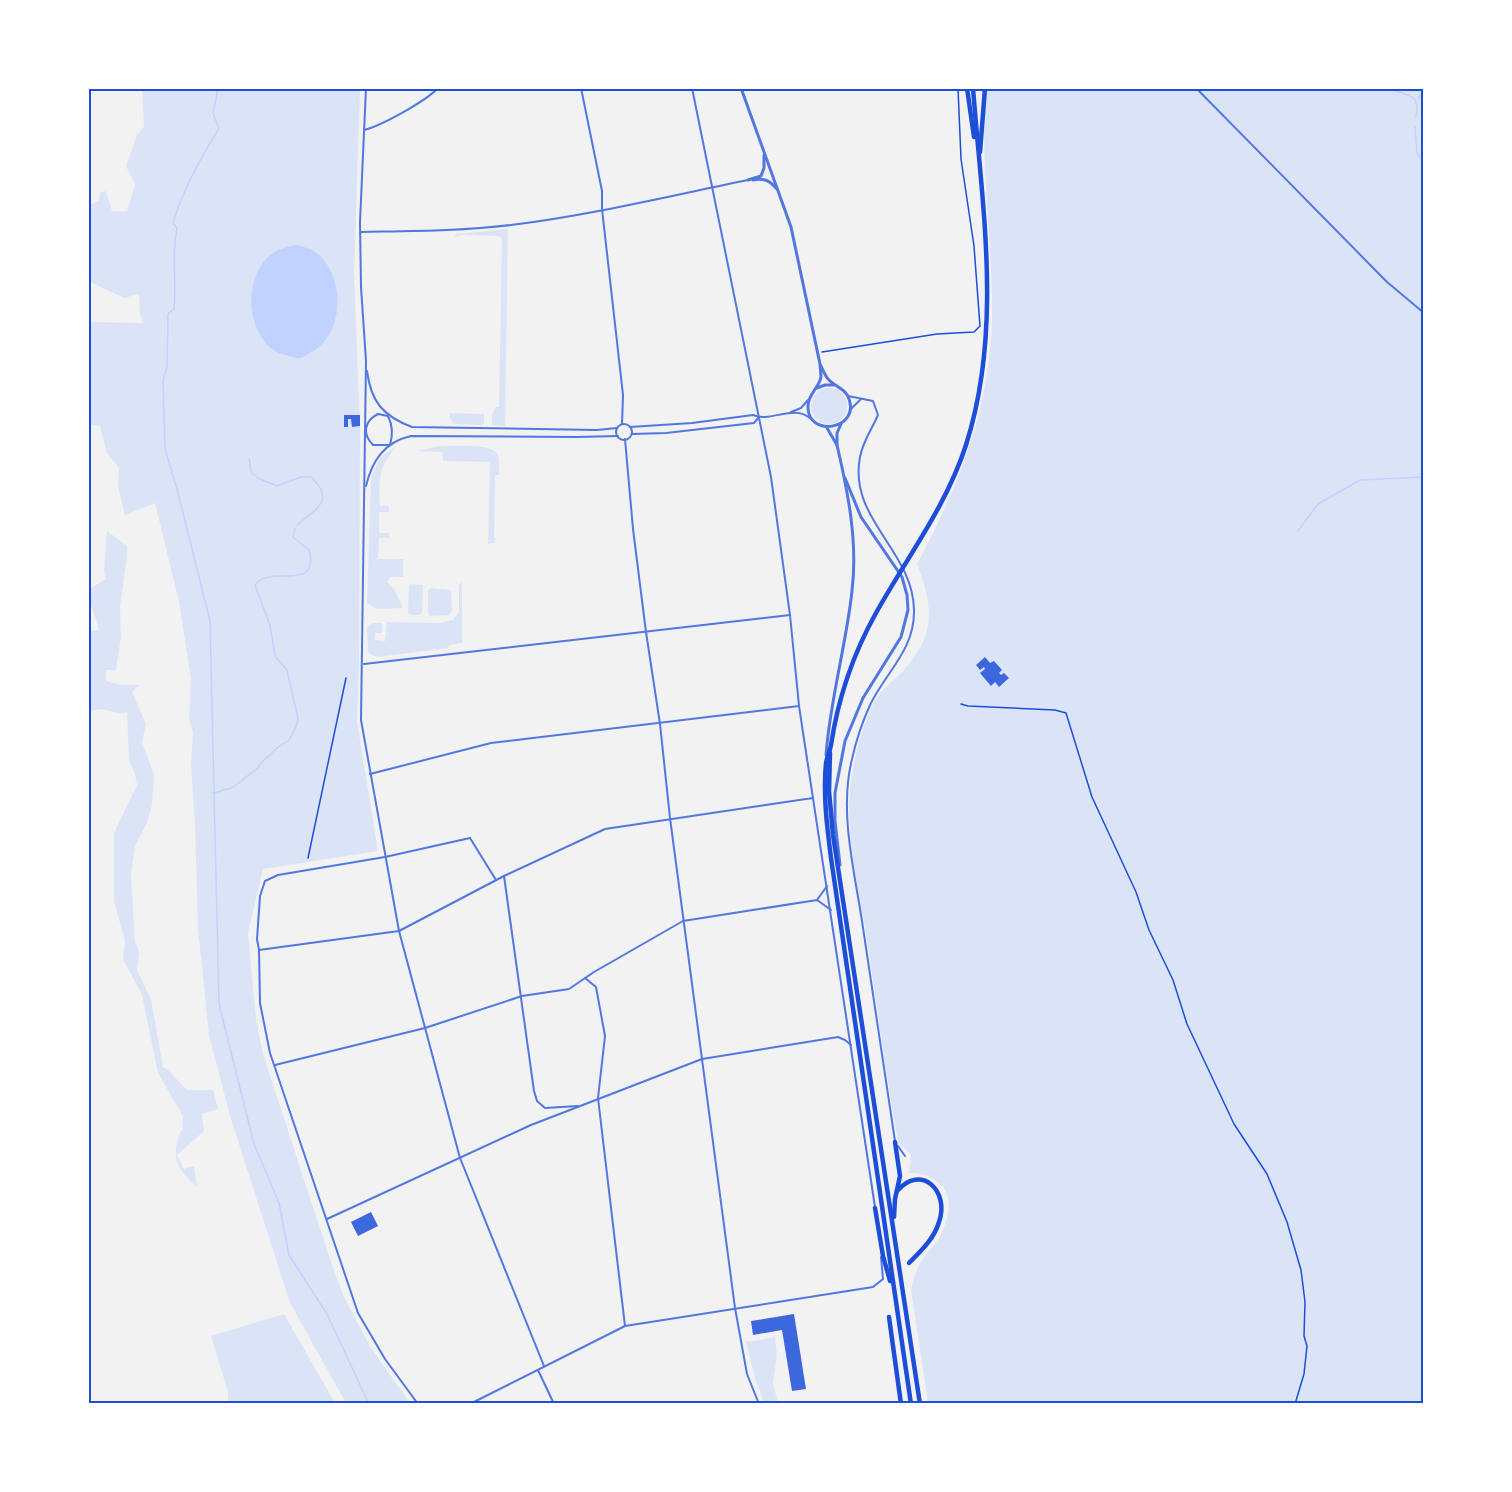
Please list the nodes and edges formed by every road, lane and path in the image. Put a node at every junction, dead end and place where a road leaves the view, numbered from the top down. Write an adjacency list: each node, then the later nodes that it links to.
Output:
1 (366, 88): 11 (street)
2 (438, 88): 11 (street)
3 (581, 88): 18 (street)
4 (692, 88): 16 (street)
5 (741, 88): 13 (street)
6 (958, 88): 21 (path)
7 (967, 88): 12 (highway)
8 (973, 88): 12 (highway)
9 (985, 88): 14 (highway)
10 (1196, 88): 20 (street)
11 (364, 130): 19 (street)
12 (978, 148): 14 (highway)
13 (764, 151): 15 (street); 17 (street)
14 (978, 160): 54 (highway)
15 (748, 180): 16 (street); 17 (street)
16 (711, 188): 18 (street); 32 (street)
17 (778, 191): 21 (street)
18 (602, 209): 19 (street); 35 (street)
19 (361, 232): 22 (street)
20 (1424, 313)
21 (818, 353): 23 (street)
22 (366, 362): 31 (street); 39 (street)
23 (820, 364): 24 (street); 25 (street)
24 (836, 386): 25 (street); 26 (street)
25 (816, 389): 27 (street)
26 (848, 396): 28 (street); 29 (street)
27 (809, 399): 30 (street); 33 (street)
28 (862, 399): 29 (street); 78 (street)
29 (850, 410): 34 (street)
30 (790, 412): 32 (street); 33 (street)
31 (388, 416): 38 (street); 39 (street); 43 (street)
32 (759, 417): 36 (street); 40 (street); 47 (street)
33 (813, 420): 37 (street)
34 (842, 423): 37 (street); 44 (street)
35 (622, 424): 36 (street); 38 (street)
36 (630, 427): 40 (street)
37 (826, 427): 44 (street)
38 (617, 428): 41 (street)
39 (365, 432): 43 (street); 46 (street)
40 (632, 434): 42 (street)
41 (618, 435): 42 (street); 43 (street)
42 (624, 439): 48 (street)
43 (390, 445): 46 (street)
44 (837, 445): 45 (street)
45 (844, 478): 55 (street); 61 (street)
46 (364, 492): 49 (street)
47 (790, 615): 48 (street); 52 (street)
48 (646, 632): 49 (street); 53 (street)
49 (363, 664): 56 (street)
50 (346, 678): 59 (path)
51 (961, 704): 99 (path)
52 (799, 706): 53 (street); 57 (street)
53 (660, 724): 56 (street); 58 (street)
54 (830, 751): 55 (highway); 61 (highway)
55 (827, 760): 86 (highway)
56 (370, 774): 60 (street)
57 (813, 798): 58 (street); 64 (street)
58 (670, 818): 62 (street); 67 (street)
59 (308, 858)
60 (385, 858): 63 (street); 68 (street); 69 (street)
61 (840, 867): 84 (highway)
62 (504, 876): 63 (street); 71 (street)
63 (496, 880): 68 (street)
64 (827, 886): 65 (street); 66 (street)
65 (817, 900): 66 (street); 67 (street)
66 (831, 910): 73 (street)
67 (683, 921): 70 (street); 74 (street)
68 (399, 931): 69 (street); 72 (street)
69 (259, 950): 75 (street)
70 (585, 978): 71 (street); 76 (street)
71 (522, 996): 72 (street); 77 (street)
72 (425, 1028): 75 (street); 80 (street)
73 (851, 1046): 74 (street); 82 (street)
74 (702, 1059): 76 (street); 87 (street)
75 (274, 1065): 83 (street)
76 (598, 1098): 77 (street); 89 (street)
77 (581, 1106): 80 (street)
78 (895, 1142): 79 (street); 81 (highway)
79 (905, 1156)
80 (460, 1158): 83 (street); 90 (street)
81 (897, 1191): 84 (highway); 85 (highway)
82 (875, 1208): 86 (highway); 87 (street)
83 (327, 1219): 92 (street)
84 (893, 1229): 98 (highway)
85 (909, 1263)
86 (895, 1296): 97 (highway)
87 (735, 1308): 89 (street); 95 (street)
88 (889, 1317): 96 (highway)
89 (625, 1326): 90 (street)
90 (544, 1367): 91 (street)
91 (538, 1370): 93 (street); 94 (street)
92 (418, 1404)
93 (470, 1404)
94 (554, 1404)
95 (759, 1404)
96 (901, 1404)
97 (911, 1404)
98 (920, 1404)
99 (1295, 1404)

